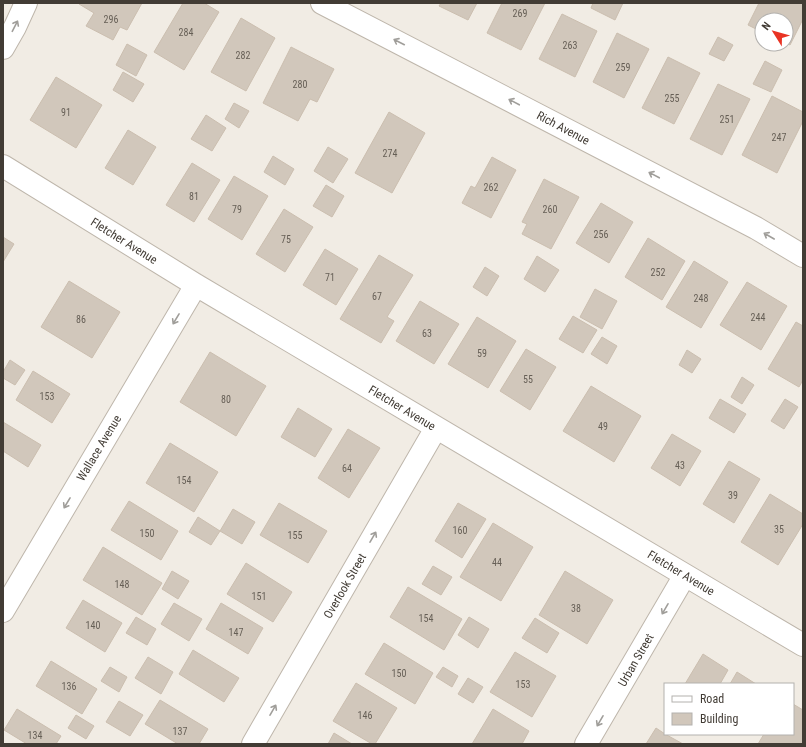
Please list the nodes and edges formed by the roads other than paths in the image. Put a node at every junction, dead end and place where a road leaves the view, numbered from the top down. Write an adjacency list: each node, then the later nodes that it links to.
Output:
1 (26, 3): 3 (street, one-way to 1)
2 (322, 3): 5 (street, Rich Avenue, one-way to 2)
3 (3, 48)
4 (3, 166): 6 (street, Fletcher Avenue)
5 (803, 256)
6 (196, 285): 7 (street, Fletcher Avenue); 9 (street, Wallace Avenue, one-way to 9)
7 (436, 428): 8 (street, Fletcher Avenue); 11 (street, Overlook Street, one-way to 7)
8 (685, 575): 10 (street, Fletcher Avenue); 12 (street, Urban Street, one-way to 12)
9 (3, 610)
10 (803, 645)
11 (253, 744)
12 (586, 744)

